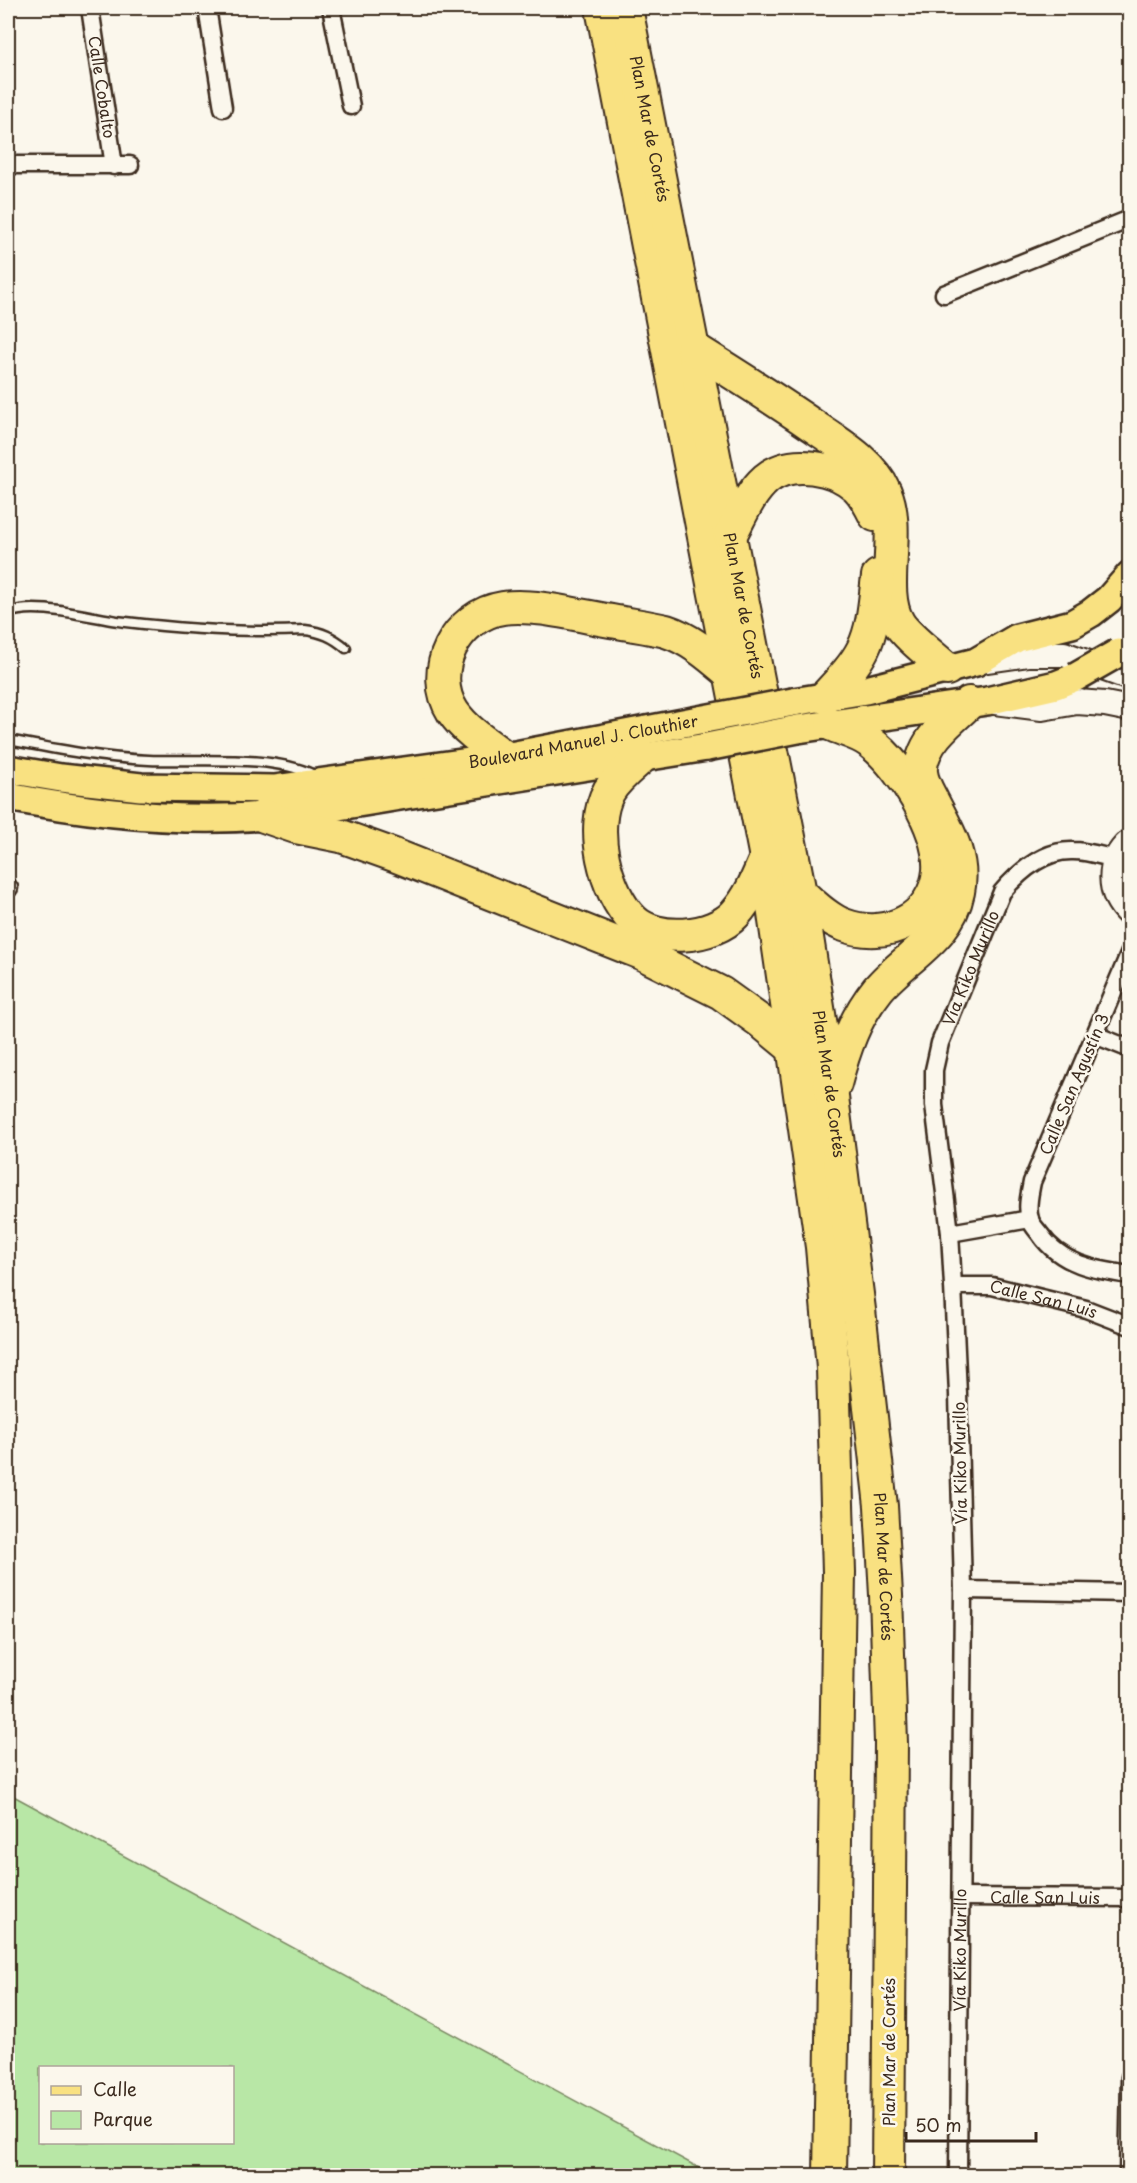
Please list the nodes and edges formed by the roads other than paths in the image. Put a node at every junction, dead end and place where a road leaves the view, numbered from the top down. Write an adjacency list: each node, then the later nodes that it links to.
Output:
1 (90, 8): 8 (street, Calle Cobalto)
2 (207, 8): 7 (street)
3 (331, 8): 6 (street)
4 (602, 8): 18 (highway, Plan Mar de Cortés)
5 (626, 8): 11 (highway, Plan Mar de Cortés)
6 (351, 106)
7 (223, 108)
8 (8, 165)
9 (1130, 219): 10 (street)
10 (944, 294)
11 (693, 348): 12 (highway, Plan Mar de Cortés); 17 (highway)
12 (731, 534): 22 (highway); 32 (highway, Plan Mar de Cortés)
13 (1130, 574): 17 (main road, Boulevard Manuel J. Clouthier)
14 (8, 613): 16 (lane)
15 (1124, 647): 20 (main road, Boulevard Manuel J. Clouthier, bridge)
16 (346, 648)
17 (962, 665): 19 (street); 22 (main road, Boulevard Manuel J. Clouthier)
18 (731, 674): 24 (highway); 31 (highway, Plan Mar de Cortés)
19 (1130, 678)
20 (978, 702): 21 (street); 22 (main road, Boulevard Manuel J. Clouthier); 38 (highway)
21 (1130, 709)
22 (829, 711): 24 (main road, Boulevard Manuel J. Clouthier, bridge); 25 (main road, Boulevard Manuel J. Clouthier, bridge); 32 (highway)
23 (8, 740): 27 (lane)
24 (505, 757): 27 (main road, Boulevard Manuel J. Clouthier)
25 (641, 758): 29 (main road, Boulevard Manuel J. Clouthier); 31 (highway)
26 (8, 769): 27 (main road, Boulevard Manuel J. Clouthier)
27 (327, 782)
28 (8, 797): 29 (main road, Boulevard Manuel J. Clouthier)
29 (264, 816): 37 (highway)
30 (1122, 850): 33 (street); 40 (street, Vía Kiko Murillo)
31 (766, 858): 37 (highway, Plan Mar de Cortés)
32 (800, 893): 38 (highway, Plan Mar de Cortés)
33 (1130, 915)
34 (1130, 952): 35 (street, Calle San Agustín 3)
35 (1095, 1035): 36 (street); 39 (street, Calle San Agustín 3)
36 (1130, 1049)
37 (795, 1050): 49 (highway, Plan Mar de Cortés)
38 (832, 1096): 50 (highway, Plan Mar de Cortés)
39 (1030, 1220): 40 (street); 41 (street)
40 (950, 1233): 42 (street, Vía Kiko Murillo)
41 (1130, 1275)
42 (953, 1286): 43 (street, Calle San Luis); 44 (street, Vía Kiko Murillo)
43 (1130, 1326)
44 (963, 1590): 45 (street); 46 (street, Vía Kiko Murillo)
45 (1130, 1593)
46 (961, 1897): 47 (street, Calle San Luis); 51 (street, Vía Kiko Murillo)
47 (1130, 1898)
48 (1130, 2077): 52 (street)
49 (830, 2175)
50 (888, 2175)
51 (958, 2175)
52 (1128, 2175)

